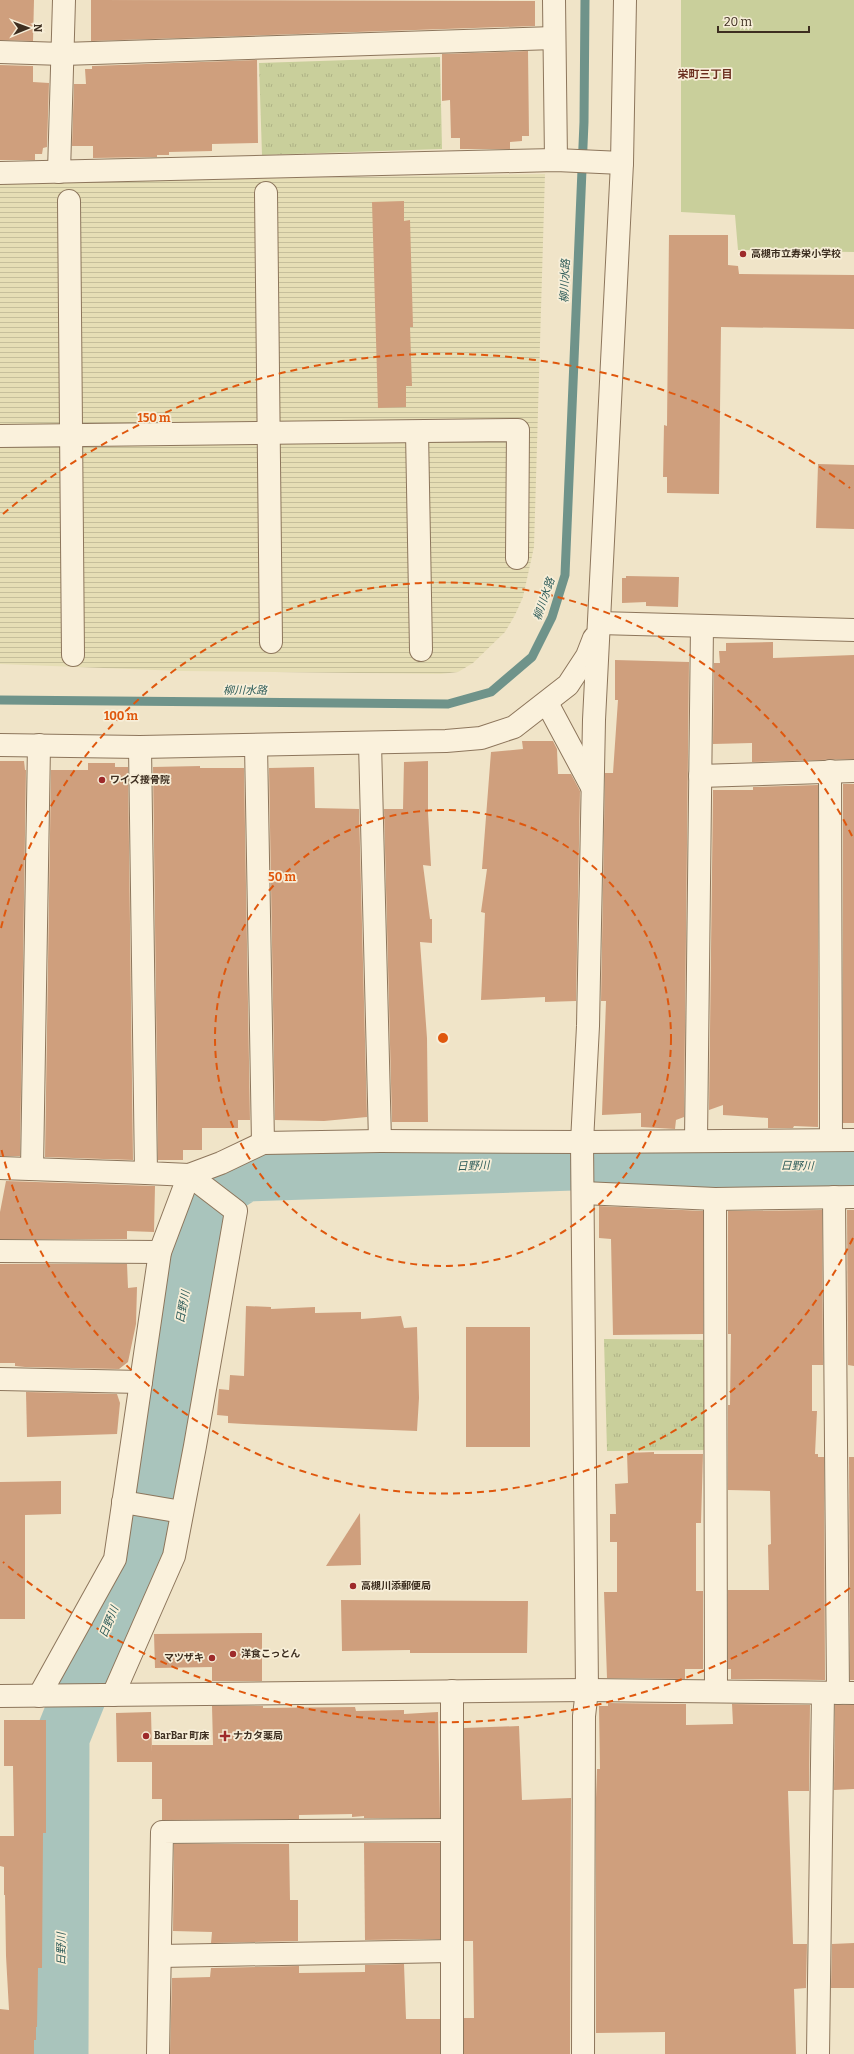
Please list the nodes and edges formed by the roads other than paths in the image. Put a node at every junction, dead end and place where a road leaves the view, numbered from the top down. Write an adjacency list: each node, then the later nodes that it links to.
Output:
1 (64, 0): 6 (street)
2 (554, 0): 4 (street)
3 (625, 0): 8 (street)
4 (554, 38): 6 (street); 7 (street)
5 (0, 52): 6 (street)
6 (63, 54): 9 (street)
7 (556, 160): 8 (street); 9 (street)
8 (622, 163): 18 (street)
9 (59, 172): 10 (street)
10 (0, 173)
11 (266, 193): 14 (street)
12 (69, 201): 16 (street)
13 (417, 432): 14 (street); 17 (street); 22 (street)
14 (268, 434): 16 (street); 21 (street)
15 (0, 436): 16 (street)
16 (71, 436): 23 (street)
17 (517, 558)
18 (599, 623): 19 (street); 24 (street); 33 (street)
19 (702, 626): 20 (street); 32 (street)
20 (854, 630)
21 (271, 642)
22 (422, 650)
23 (73, 655)
24 (547, 704): 25 (street); 33 (street)
25 (370, 743): 28 (street); 37 (street)
26 (0, 745): 27 (street)
27 (39, 745): 29 (street); 41 (street)
28 (256, 745): 29 (street); 38 (street)
29 (140, 747): 42 (street)
30 (830, 771): 31 (street); 32 (street); 35 (street)
31 (854, 771)
32 (700, 776): 34 (street)
33 (592, 788): 39 (street)
34 (696, 1140): 35 (street); 39 (street)
35 (831, 1140): 36 (street)
36 (854, 1140)
37 (380, 1141): 38 (street); 39 (street)
38 (263, 1143): 43 (street)
39 (582, 1145): 44 (street)
40 (0, 1168): 41 (street)
41 (32, 1169): 42 (street)
42 (146, 1173): 43 (street)
43 (189, 1175): 48 (street); 52 (street)
44 (583, 1189): 46 (street); 53 (street)
45 (844, 1197): 46 (street); 56 (street)
46 (715, 1199): 55 (street)
47 (0, 1251): 48 (street)
48 (160, 1252): 50 (street)
49 (0, 1379): 50 (street)
50 (141, 1382): 51 (street)
51 (123, 1502): 52 (street); 59 (street)
52 (182, 1512): 57 (street)
53 (587, 1690): 54 (street); 55 (street); 65 (street)
54 (452, 1691): 57 (street); 60 (street)
55 (716, 1691): 56 (street)
56 (838, 1693): 66 (street)
57 (112, 1695): 59 (street)
58 (0, 1696): 59 (street)
59 (39, 1696)
60 (452, 1830): 61 (street); 62 (street)
61 (452, 1951): 62 (street); 64 (street)
62 (160, 1956): 63 (street)
63 (158, 2054)
64 (452, 2054)
65 (583, 2054)
66 (818, 2054)

